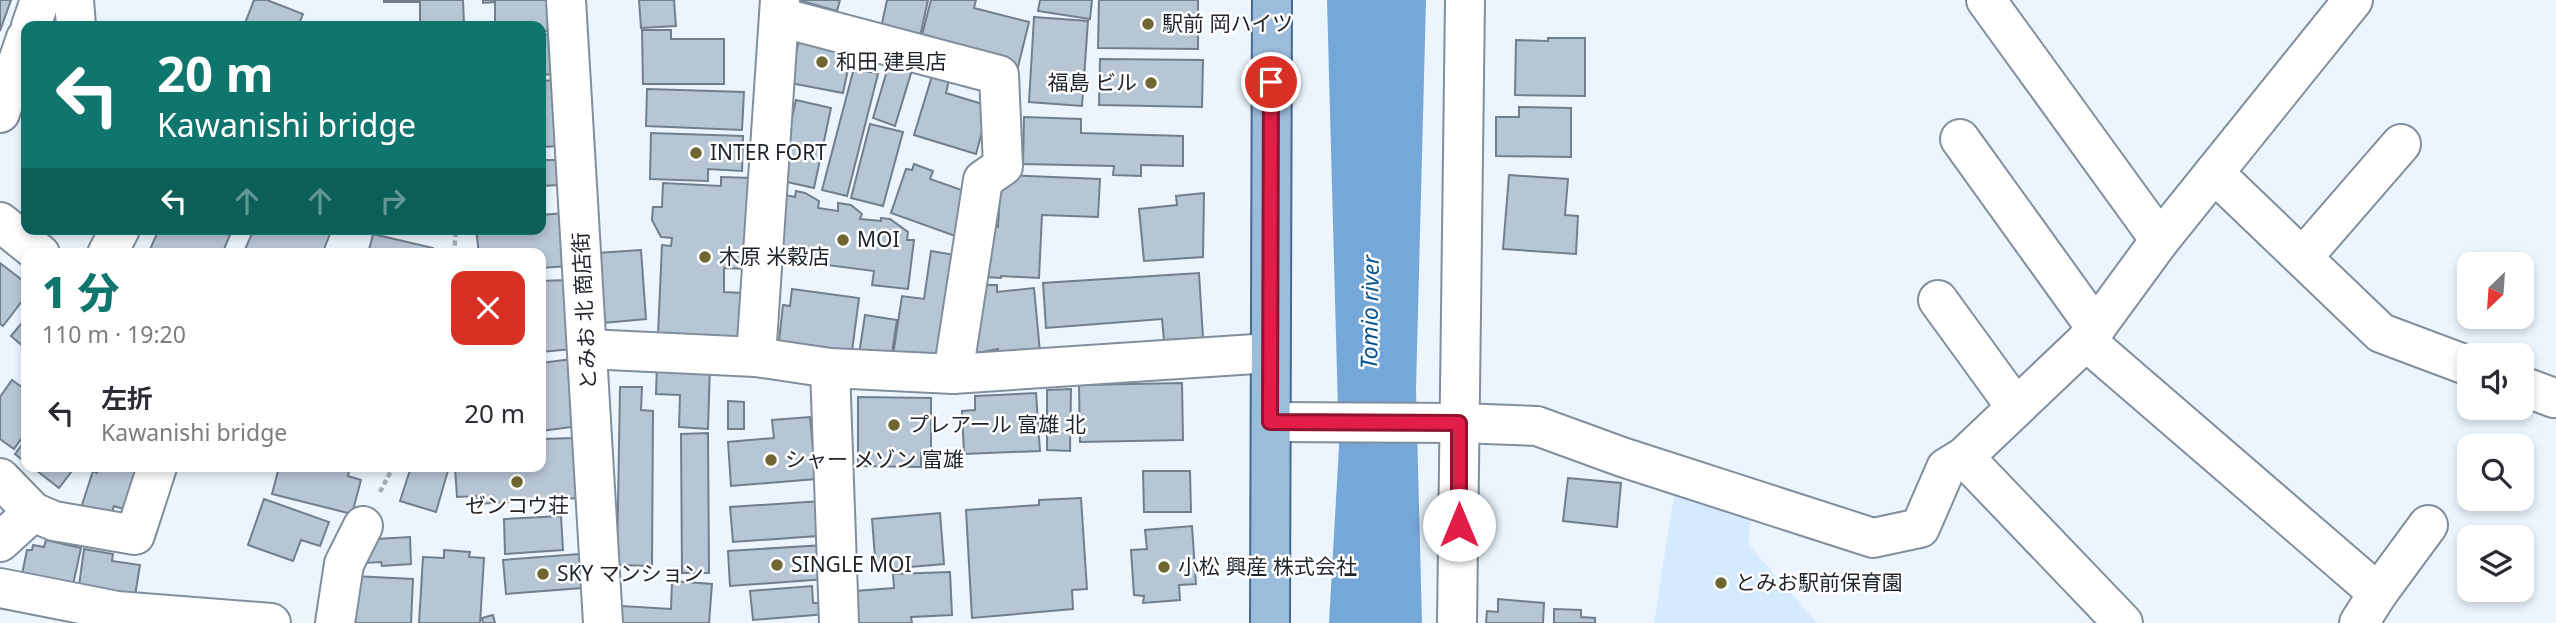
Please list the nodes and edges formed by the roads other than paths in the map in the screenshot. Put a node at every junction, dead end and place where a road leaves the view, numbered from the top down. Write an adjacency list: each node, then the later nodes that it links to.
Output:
1 (40, 0): 9 (street)
2 (74, 0): 10 (street)
3 (566, 0): 22 (street, とみお 北 商店街)
4 (1272, 0): 23 (main road)
5 (1465, 0): 30 (street)
6 (1986, 0): 17 (street)
7 (2353, 0): 15 (street)
8 (780, 8): 24 (street); 27 (street)
9 (33, 21)
10 (76, 21)
11 (21, 52): 12 (street)
12 (0, 113)
13 (1960, 139): 21 (street)
14 (2401, 144): 19 (street)
15 (2214, 173): 17 (street); 19 (street)
16 (0, 222): 18 (street)
17 (2160, 240): 21 (street)
18 (32, 248)
19 (2303, 257): 25 (street)
20 (1938, 300): 28 (street)
21 (2091, 334): 28 (street); 39 (street)
22 (587, 349): 24 (street); 42 (street, とみお 北 商店街)
23 (1270, 353): 27 (street); 29 (main road)
24 (756, 358): 26 (street)
25 (2457, 362)
26 (830, 368): 27 (street); 43 (street)
27 (953, 374)
28 (2015, 407): 31 (street)
29 (1270, 422): 30 (street); 44 (main road)
30 (1444, 423): 31 (street); 45 (street)
31 (1964, 457): 46 (street)
32 (155, 472): 34 (street)
33 (0, 478): 34 (street)
34 (33, 512): 37 (street)
35 (2428, 525): 39 (street)
36 (363, 526): 41 (street)
37 (0, 542)
38 (0, 588): 40 (street)
39 (2368, 608)
40 (271, 623)
41 (334, 623)
42 (603, 623)
43 (839, 623)
44 (1270, 623)
45 (1457, 623)
46 (2123, 623)

